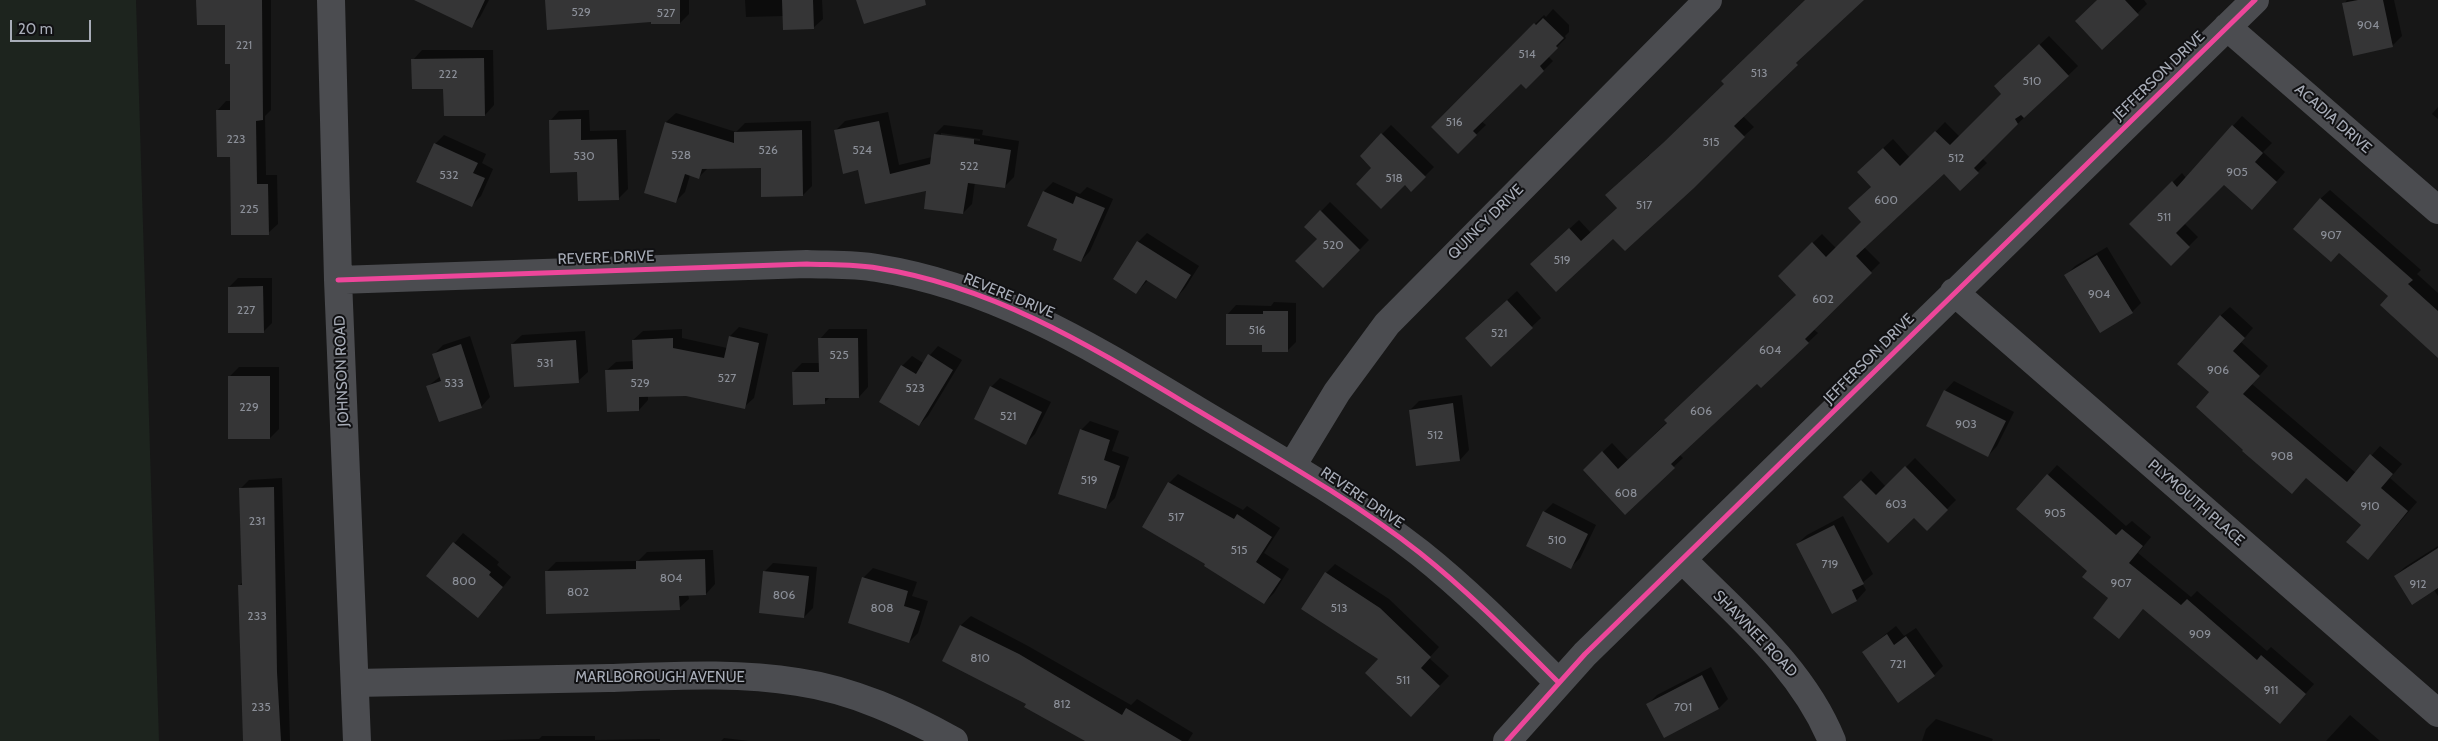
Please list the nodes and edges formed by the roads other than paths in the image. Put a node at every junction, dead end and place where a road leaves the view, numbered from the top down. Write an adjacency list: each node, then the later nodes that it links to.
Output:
1 (331, 0): 6 (street, JOHNSON ROAD)
2 (1708, 0): 8 (street, QUINCY DRIVE)
3 (2255, 0): 4 (street, JEFFERSON DRIVE)
4 (2227, 27): 5 (street, ACADIA DRIVE); 7 (street, JEFFERSON DRIVE)
5 (2438, 210)
6 (338, 280): 8 (street, REVERE DRIVE); 11 (street, JOHNSON ROAD)
7 (1954, 292): 9 (street, JEFFERSON DRIVE); 12 (street, PLYMOUTH PLACE)
8 (1292, 466): 10 (street, REVERE DRIVE)
9 (1683, 560): 10 (street, JEFFERSON DRIVE); 16 (street, SHAWNEE ROAD)
10 (1558, 682): 15 (street, JEFFERSON DRIVE)
11 (354, 683): 13 (street, JOHNSON ROAD); 14 (street, MARLBOROUGH AVENUE)
12 (2438, 713)
13 (357, 741)
14 (954, 741)
15 (1507, 741)
16 (1832, 741)

